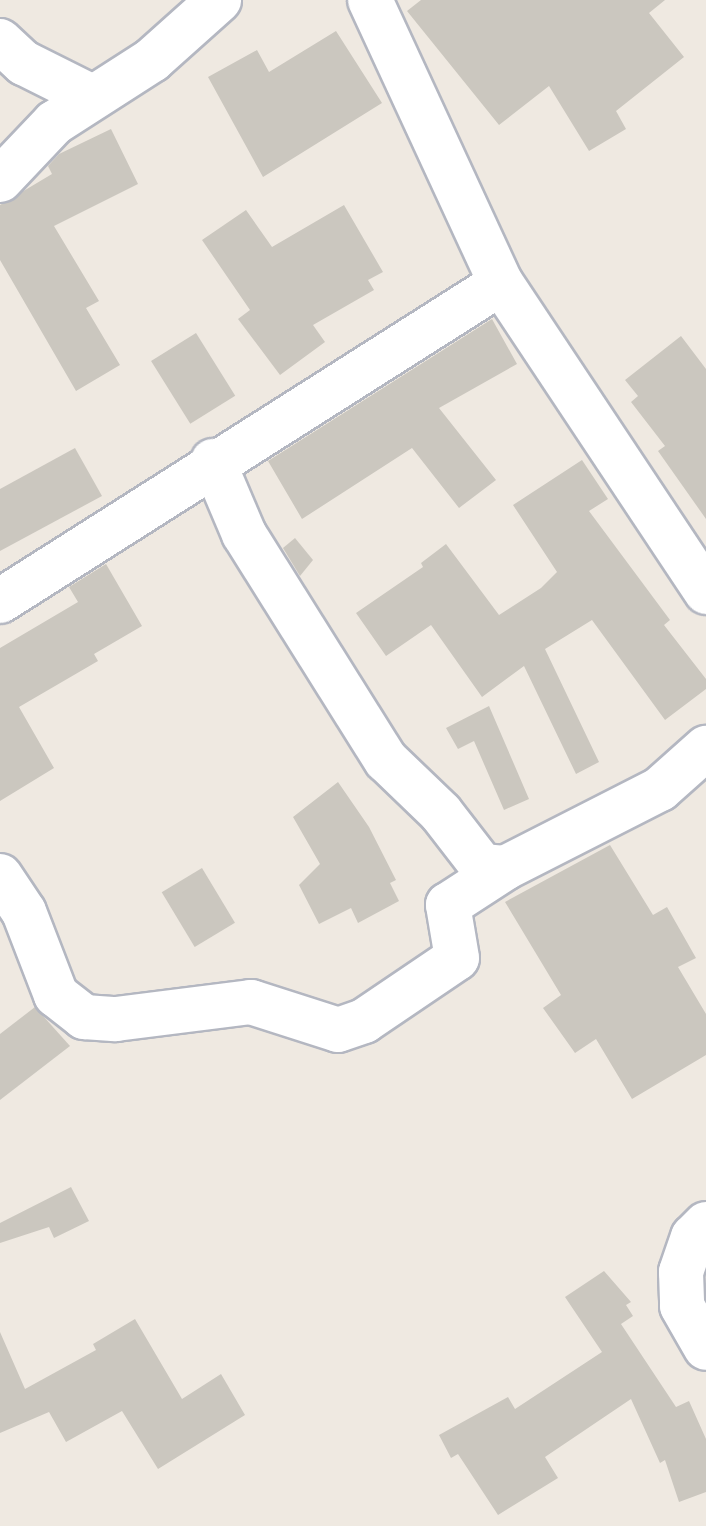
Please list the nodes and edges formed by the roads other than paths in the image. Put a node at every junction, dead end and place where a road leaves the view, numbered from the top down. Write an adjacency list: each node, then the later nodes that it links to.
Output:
1 (219, 0): 4 (street)
2 (370, 0): 6 (street)
3 (0, 41): 4 (street)
4 (92, 97): 5 (street)
5 (0, 180)
6 (501, 283): 7 (street); 8 (street)
7 (213, 461): 9 (street); 11 (street)
8 (706, 592)
9 (0, 601)
10 (706, 748): 11 (street)
11 (505, 868): 12 (street)
12 (0, 876)
13 (706, 1224): 14 (street)
14 (706, 1348)

